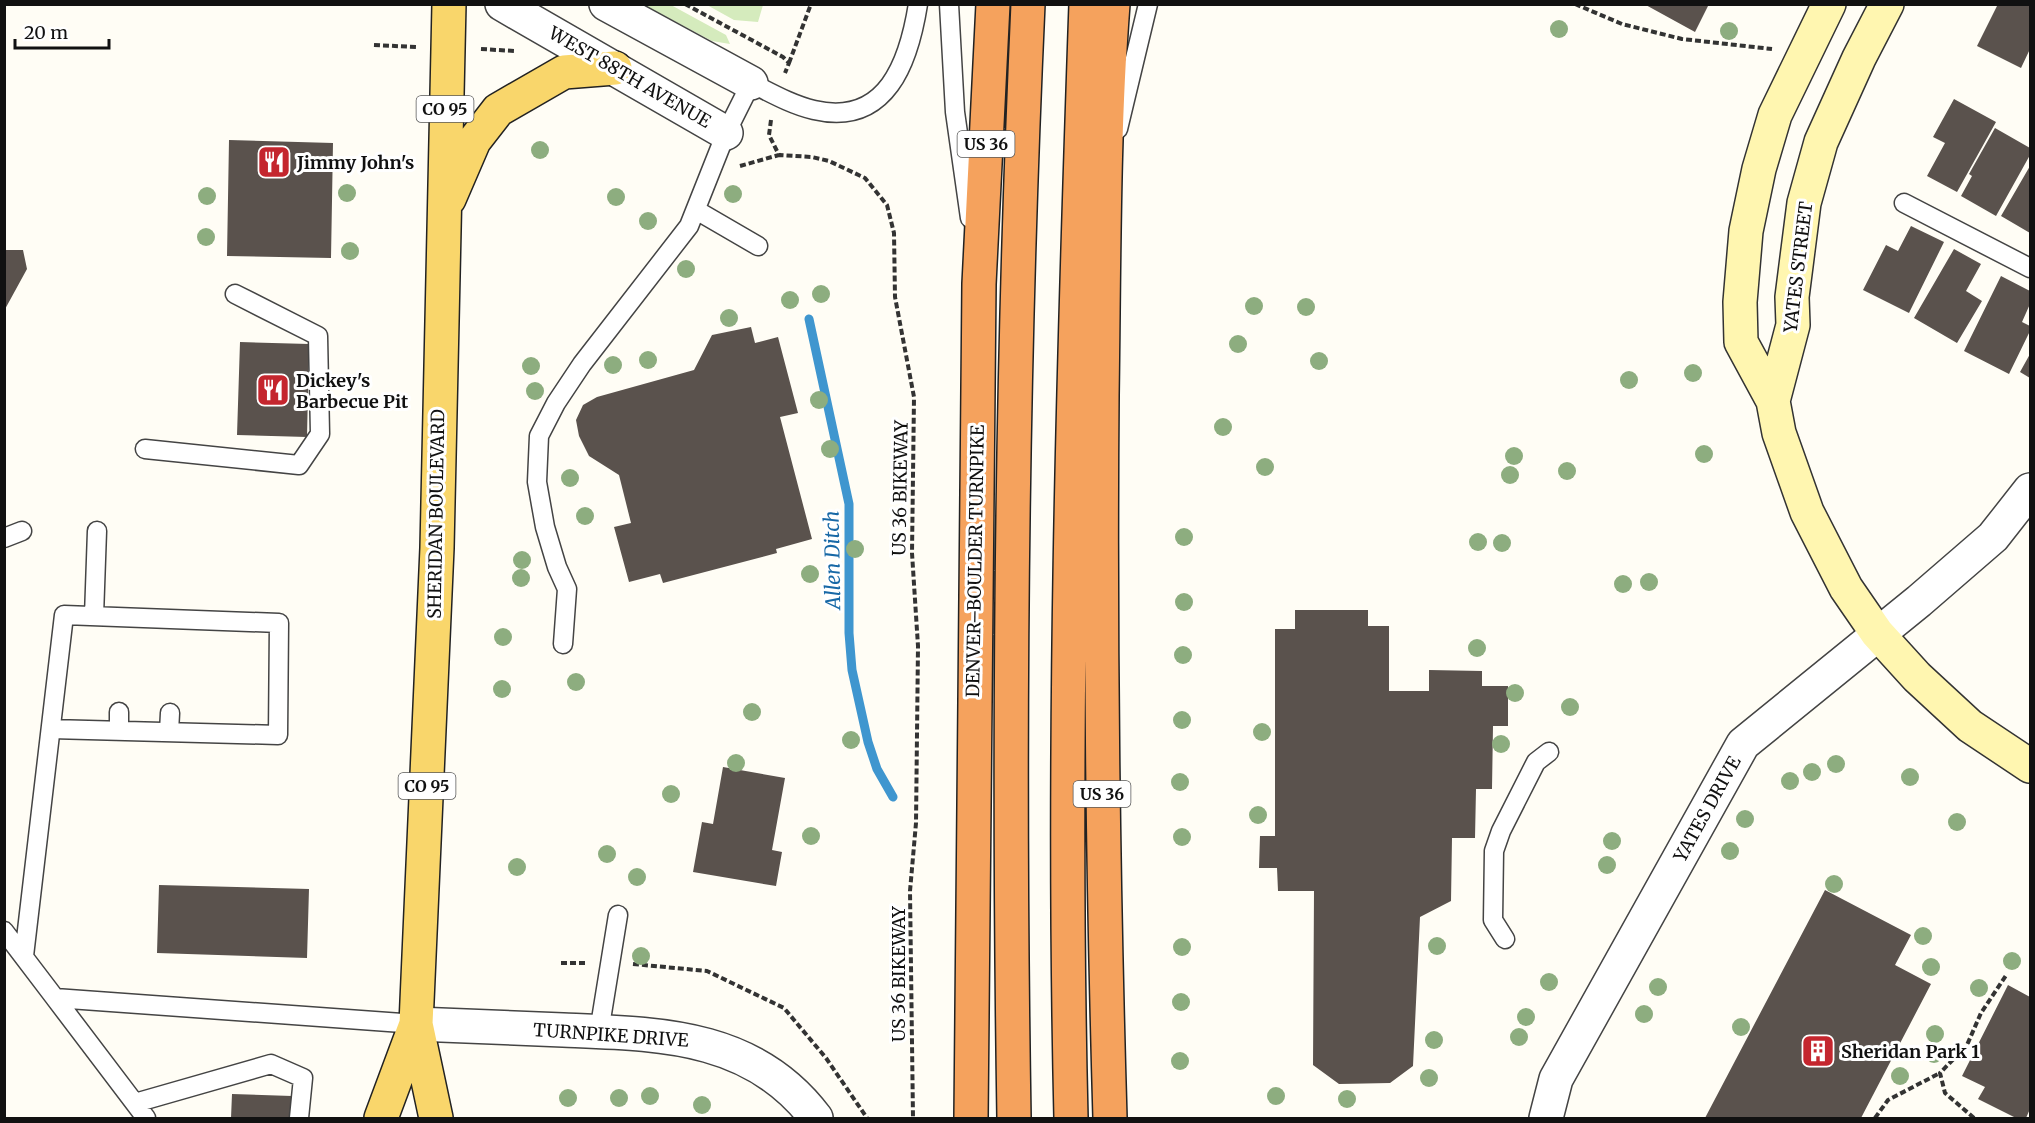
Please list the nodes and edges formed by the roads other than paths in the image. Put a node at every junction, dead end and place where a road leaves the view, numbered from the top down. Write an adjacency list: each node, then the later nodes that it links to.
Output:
1 (449, 4): 18 (main road, SHERIDAN BOULEVARD / CO 95)
2 (502, 4): 12 (street, WEST 88TH AVENUE)
3 (606, 4): 13 (street)
4 (918, 4): 13 (lane)
5 (949, 4): 21 (lane)
6 (993, 4): 21 (highway, DENVER–BOULDER TURNPIKE / US 36)
7 (1028, 4): 53 (highway)
8 (1148, 4): 15 (lane)
9 (1829, 4): 23 (street, YATES STREET)
10 (1887, 4): 23 (street, YATES STREET)
11 (1106, 6): 15 (highway, US 36); 54 (highway)
12 (615, 68): 14 (street, WEST 88TH AVENUE); 18 (main road)
13 (764, 89): 14 (lane)
14 (728, 148): 17 (lane)
15 (1104, 180): 55 (highway, US 36)
16 (1904, 203): 20 (lane)
17 (696, 210): 19 (lane); 31 (lane)
18 (442, 214): 44 (main road, SHERIDAN BOULEVARD / CO 95)
19 (758, 246)
20 (2031, 268)
21 (979, 284): 52 (highway, DENVER–BOULDER TURNPIKE / US 36)
22 (235, 294): 24 (lane)
23 (1773, 401): 30 (street, YATES STREET)
24 (145, 449)
25 (2031, 490): 30 (street, YATES DRIVE)
26 (22, 531): 28 (lane)
27 (97, 531): 29 (lane)
28 (4, 538)
29 (94, 616): 34 (lane); 36 (lane)
30 (1877, 633): 38 (street); 56 (street, YATES DRIVE)
31 (563, 644)
32 (119, 712): 35 (lane)
33 (170, 713): 36 (lane)
34 (51, 729): 35 (lane); 42 (lane)
35 (119, 731): 36 (lane)
36 (169, 732)
37 (1549, 752): 41 (lane)
38 (2031, 766)
39 (618, 915): 45 (lane)
40 (4, 932): 42 (lane)
41 (1505, 939)
42 (24, 956): 43 (lane)
43 (55, 998): 44 (lane); 46 (lane)
44 (416, 1024): 45 (street, TURNPIKE DRIVE); 49 (main road, SHERIDAN BOULEVARD / CO 95); 50 (main road, SHERIDAN BOULEVARD / CO 95)
45 (599, 1032): 51 (street, TURNPIKE DRIVE)
46 (135, 1103): 47 (lane); 48 (lane)
47 (146, 1119)
48 (300, 1119)
49 (381, 1119)
50 (436, 1119)
51 (816, 1119)
52 (971, 1119)
53 (1014, 1119)
54 (1071, 1119)
55 (1110, 1119)
56 (1546, 1119)

